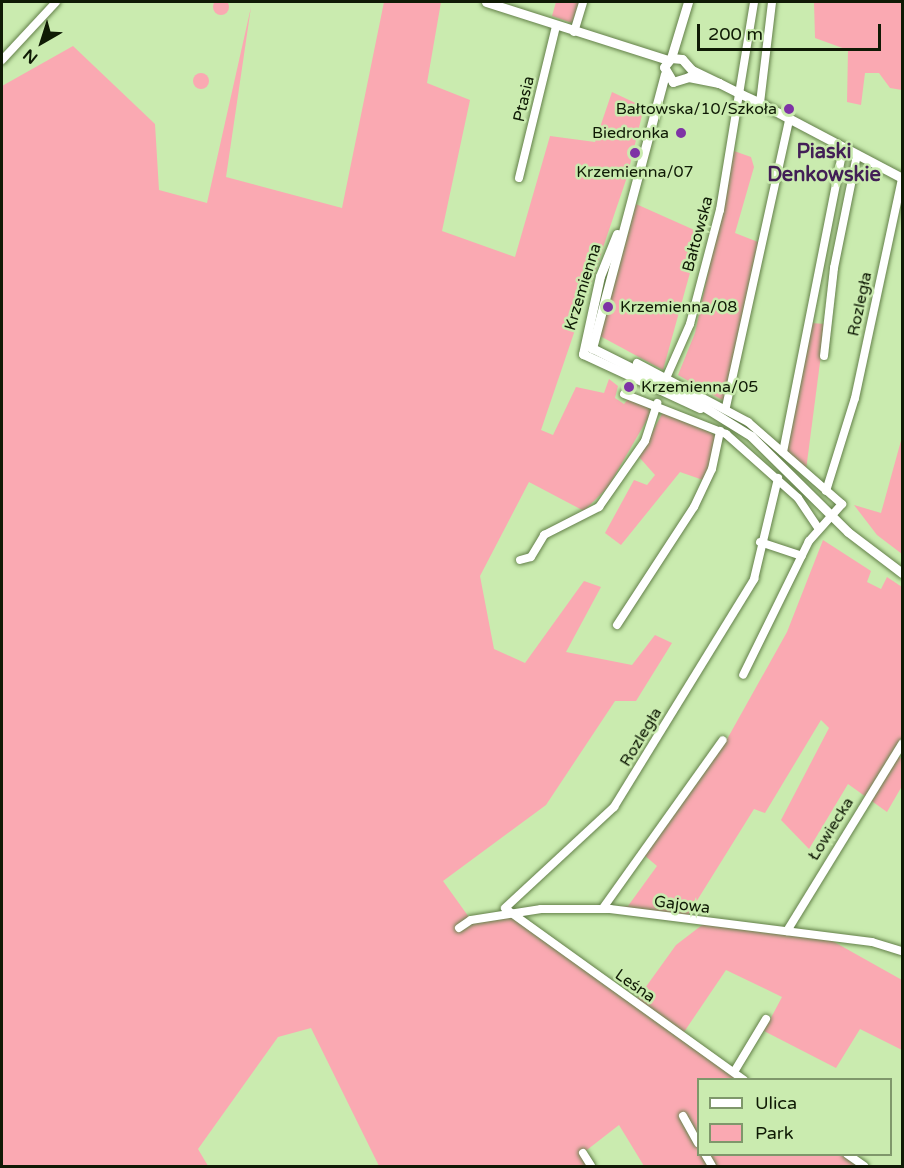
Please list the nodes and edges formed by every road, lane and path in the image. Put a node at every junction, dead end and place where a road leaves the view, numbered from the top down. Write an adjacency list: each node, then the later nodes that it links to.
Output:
1 (56, 2): 12 (street)
2 (486, 2): 7 (main road)
3 (583, 2): 9 (street)
4 (688, 2): 8 (main road)
5 (754, 2): 17 (street, Bałtowska)
6 (772, 2): 18 (street)
7 (556, 26): 9 (main road); 23 (street, Ptasia)
8 (684, 26): 11 (main road, Krzemienna); 13 (main road)
9 (574, 32): 10 (main road)
10 (629, 51): 11 (main road); 14 (main road)
11 (669, 59): 13 (main road); 14 (main road, Krzemienna)
12 (2, 60)
13 (686, 63): 15 (main road); 16 (main road)
14 (664, 73): 15 (main road); 19 (main road, Krzemienna)
15 (681, 80): 16 (main road); 19 (main road, Krzemienna)
16 (719, 83): 17 (main road)
17 (741, 94): 18 (main road); 27 (street, Bałtowska)
18 (760, 103): 20 (main road)
19 (658, 108): 35 (main road, Krzemienna)
20 (789, 120): 21 (main road); 30 (street)
21 (843, 148): 22 (main road); 32 (street)
22 (857, 155): 24 (main road); 25 (street)
23 (519, 178)
24 (902, 178): 34 (street, Rozległa)
25 (824, 356)
26 (637, 363): 27 (street)
27 (667, 376): 30 (street)
28 (624, 394): 29 (street)
29 (657, 403): 31 (street); 39 (street)
30 (726, 407): 32 (street)
31 (720, 431): 33 (street); 41 (street)
32 (783, 452): 34 (street)
33 (778, 478): 36 (street); 37 (street, Rozległa)
34 (826, 491): 35 (street)
35 (832, 517): 36 (street); 40 (main road, Krzemienna)
36 (819, 529): 38 (street)
37 (760, 542): 38 (street); 46 (street, Rozległa)
38 (802, 556): 42 (street)
39 (520, 560)
40 (903, 573)
41 (617, 625)
42 (743, 675)
43 (723, 740): 45 (street)
44 (903, 744): 48 (street, Łowiecka)
45 (603, 908): 46 (street, Gajowa); 48 (street, Gajowa)
46 (512, 915): 47 (street, Gajowa); 51 (street, Leśna)
47 (459, 928)
48 (786, 931): 49 (street, Gajowa)
49 (903, 951)
50 (766, 1019): 51 (street)
51 (734, 1072): 52 (street, Leśna)
52 (742, 1078)
53 (683, 1116): 54 (street)
54 (697, 1140)
55 (583, 1153): 57 (street)
56 (848, 1156): 58 (street)
57 (591, 1167)
58 (864, 1167)

